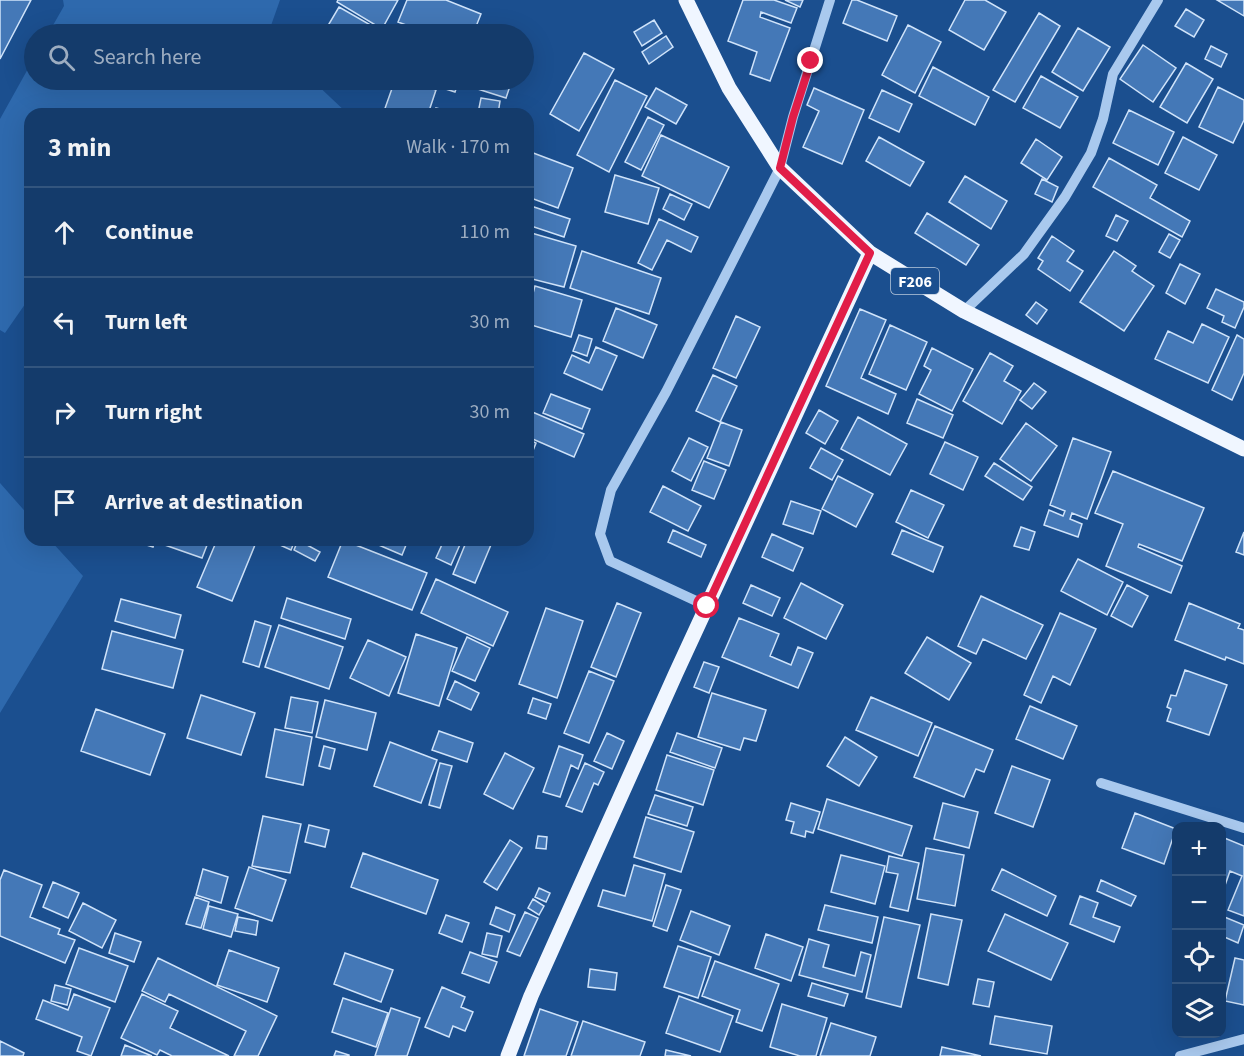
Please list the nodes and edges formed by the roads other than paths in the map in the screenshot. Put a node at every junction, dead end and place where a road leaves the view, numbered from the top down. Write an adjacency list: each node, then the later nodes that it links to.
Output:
1 (686, 0): 4 (main road, F206)
2 (830, 0): 4 (street)
3 (1158, 0): 6 (street)
4 (780, 168): 5 (main road, F206); 8 (street)
5 (870, 253): 6 (main road, F206); 8 (main road)
6 (964, 311): 7 (main road, F206)
7 (1244, 449)
8 (707, 606): 12 (main road)
9 (1101, 783): 10 (street)
10 (1244, 828)
11 (1244, 1039): 13 (street)
12 (508, 1056)
13 (1180, 1056)

